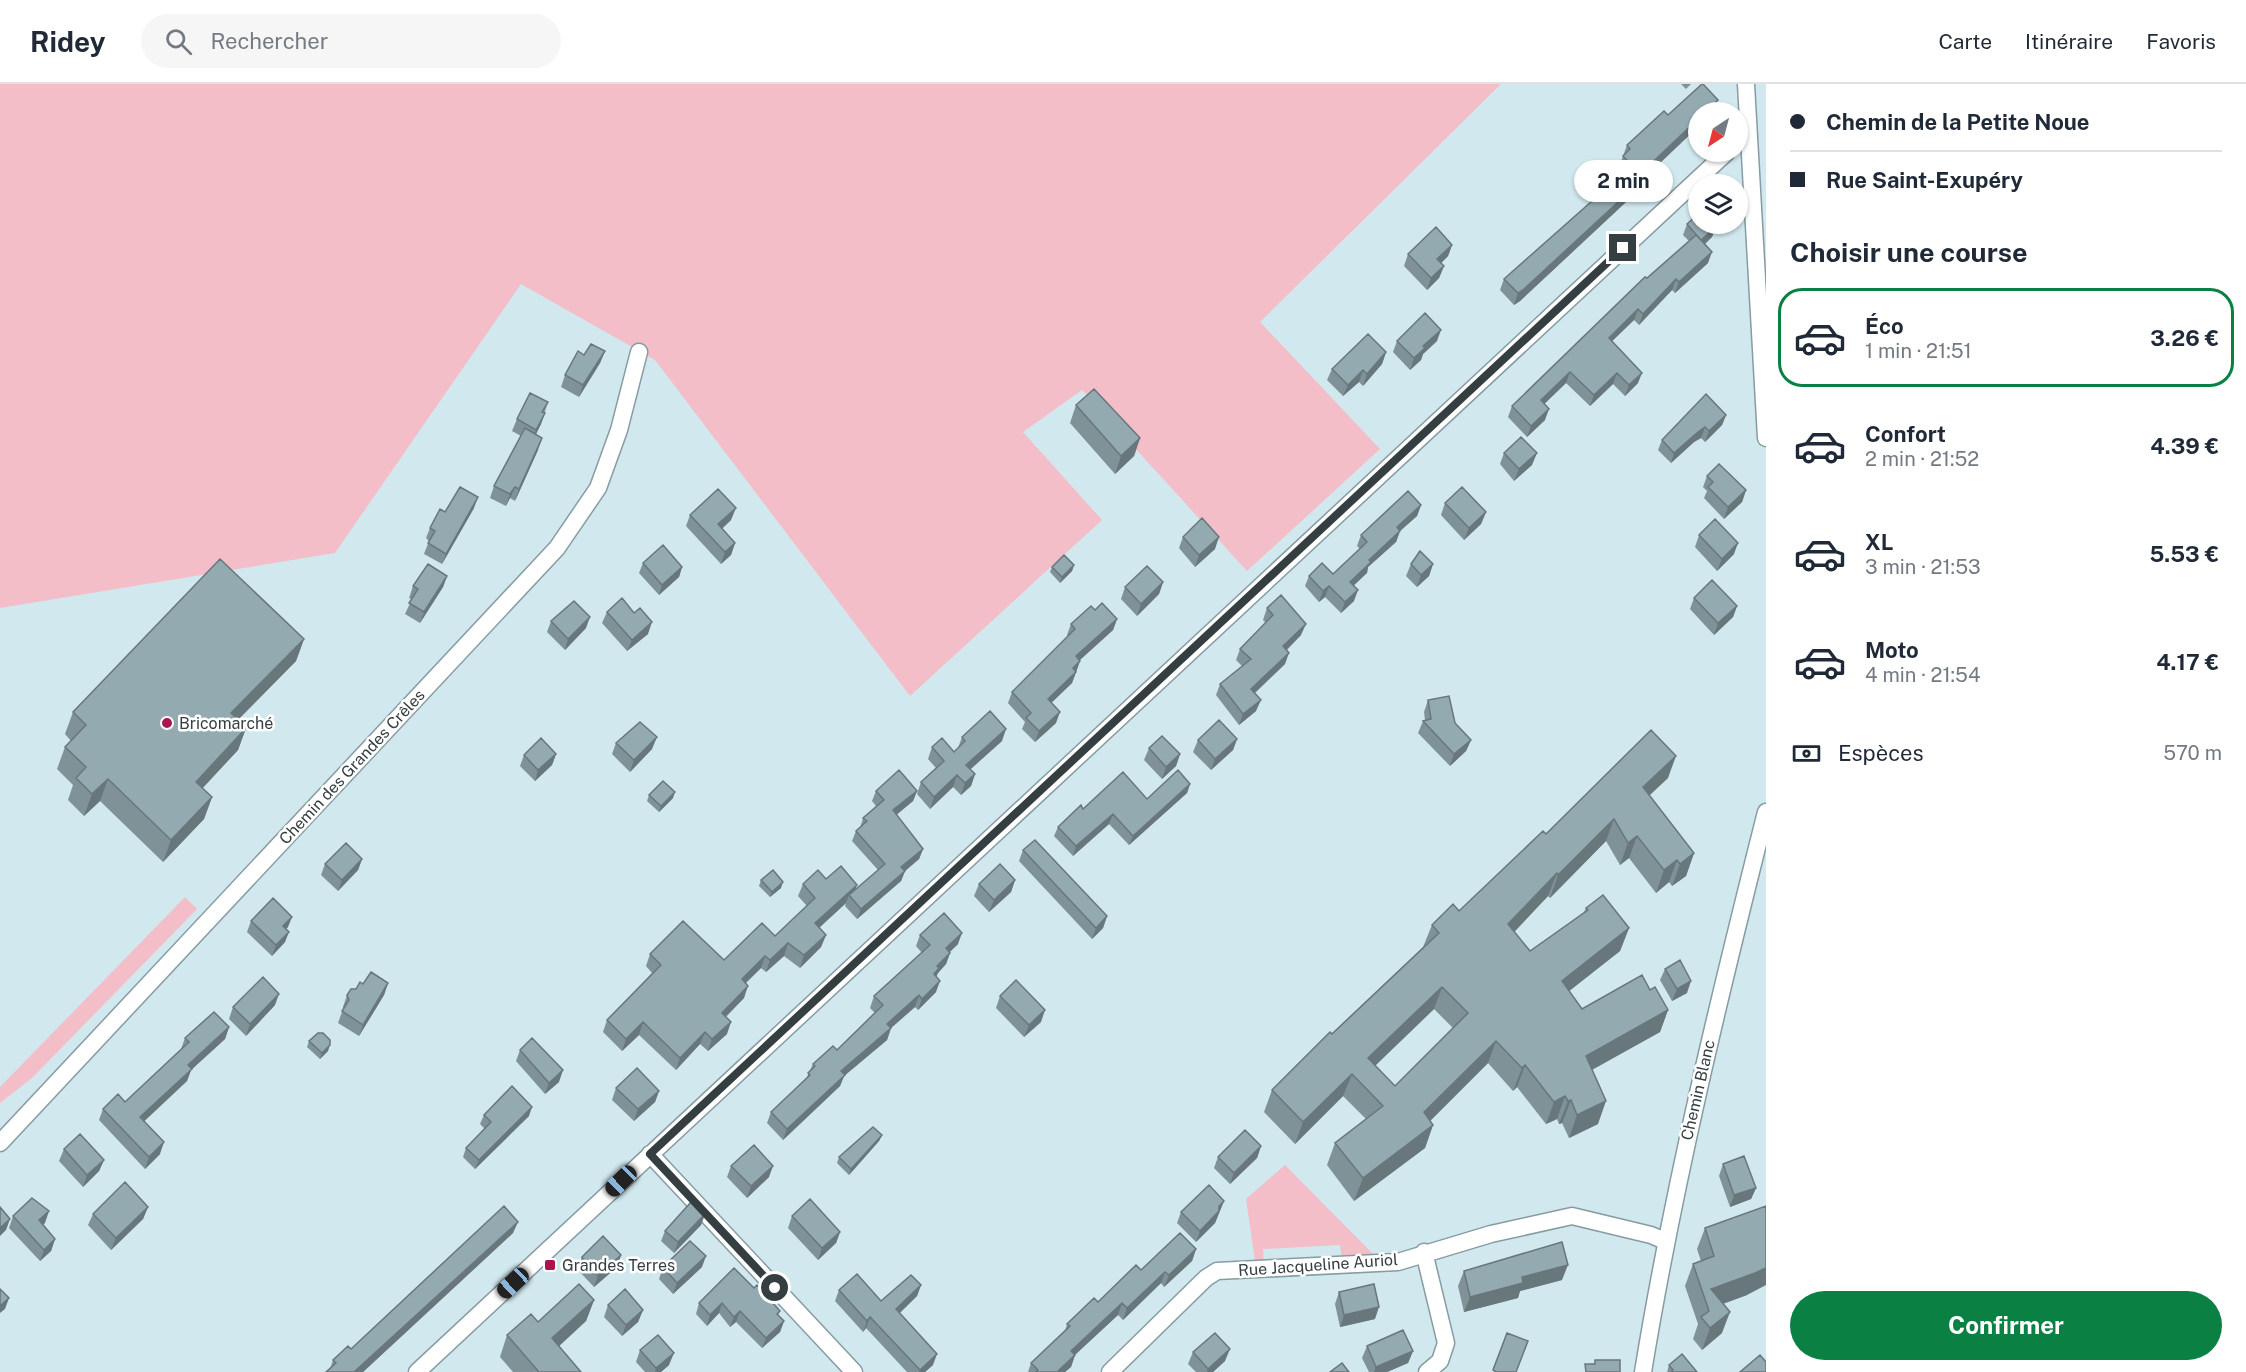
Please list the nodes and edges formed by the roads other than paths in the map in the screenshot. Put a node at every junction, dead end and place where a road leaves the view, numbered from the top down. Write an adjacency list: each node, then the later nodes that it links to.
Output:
1 (1746, 84): 2 (street)
2 (1745, 102)
3 (1716, 162): 9 (street)
4 (1744, 162): 6 (street)
5 (639, 352): 8 (street, Chemin des Grandes Crêles)
6 (1766, 438)
7 (1766, 812): 10 (street, Chemin Blanc)
8 (0, 1143)
9 (650, 1154): 12 (street); 13 (street)
10 (1665, 1241): 11 (street, Rue Jacqueline Auriol); 16 (street, Chemin Blanc)
11 (1424, 1252): 14 (street, Rue Jacqueline Auriol); 15 (street)
12 (417, 1372)
13 (854, 1372)
14 (1110, 1372)
15 (1427, 1372)
16 (1643, 1372)

